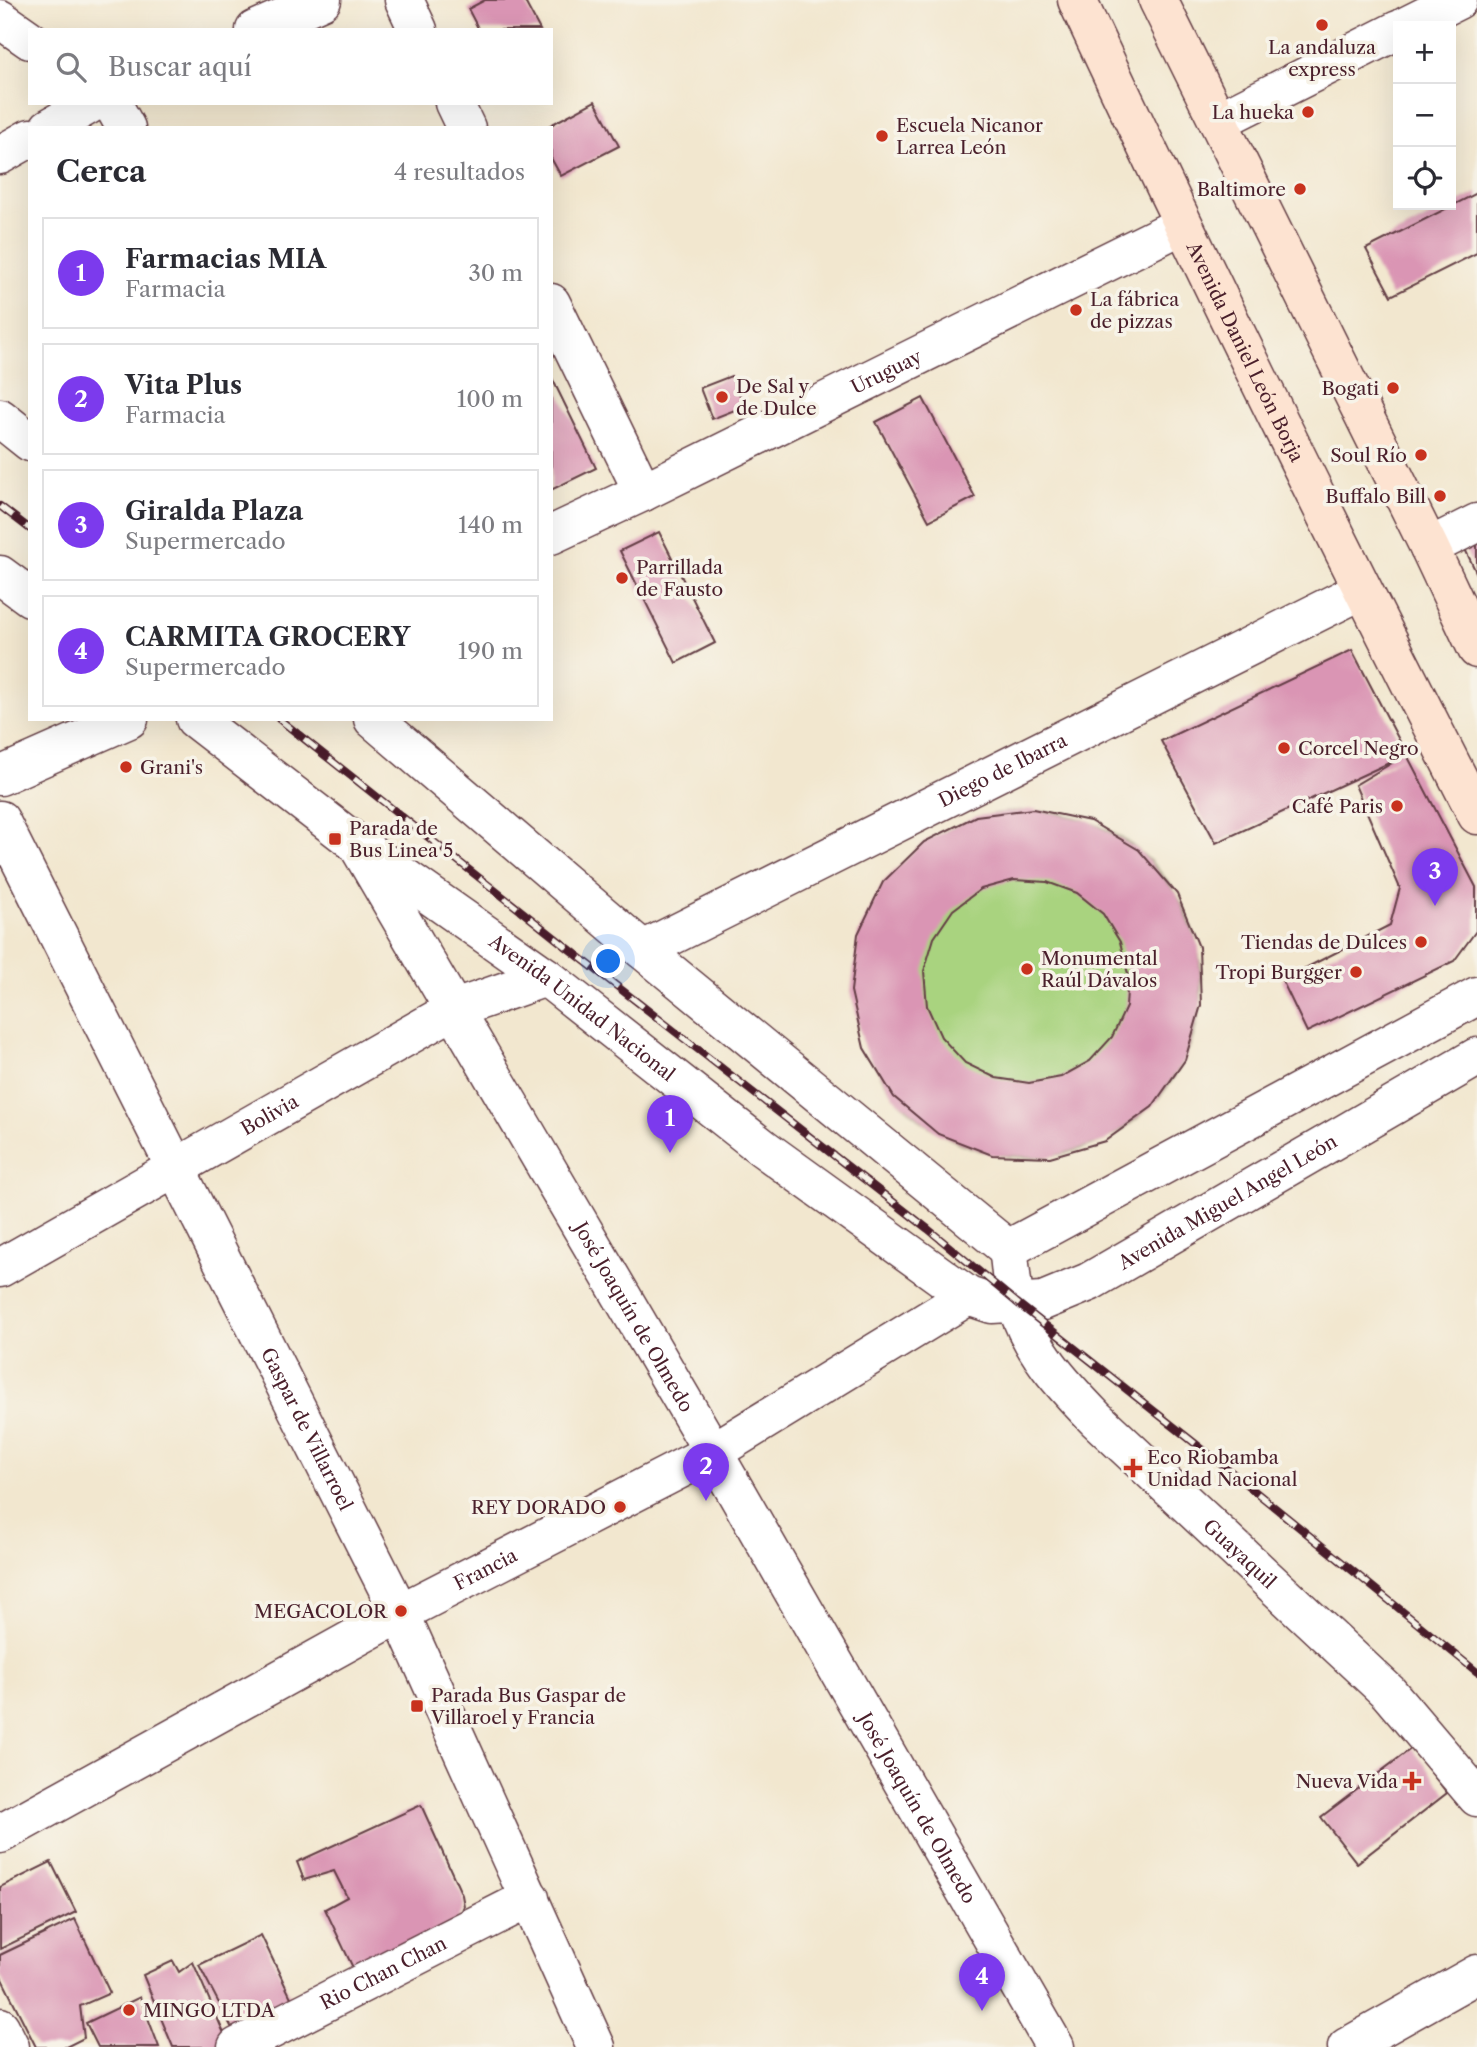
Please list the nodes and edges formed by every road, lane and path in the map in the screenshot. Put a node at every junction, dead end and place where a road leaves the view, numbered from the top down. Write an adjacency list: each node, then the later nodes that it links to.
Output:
1 (322, 0): 8 (street)
2 (404, 0): 9 (street)
3 (1077, 0): 21 (main road, Avenida Daniel León Borja)
4 (1158, 0): 15 (main road)
5 (1458, 0): 7 (street)
6 (0, 19): 11 (street)
7 (1416, 21)
8 (259, 28)
9 (417, 28)
10 (1393, 33): 15 (street)
11 (28, 39)
12 (88, 105): 16 (street)
13 (113, 105): 17 (street)
14 (455, 105): 18 (street)
15 (1218, 121): 28 (main road)
16 (52, 126)
17 (125, 126)
18 (465, 126)
19 (28, 139): 20 (street)
20 (0, 155)
21 (1182, 225): 25 (street, Uruguay); 30 (main road, Avenida Daniel León Borja)
22 (553, 307): 25 (street)
23 (0, 418): 24 (street)
24 (28, 440)
25 (643, 492): 27 (street, Uruguay)
26 (1477, 523): 28 (street)
27 (553, 534)
28 (1429, 547): 32 (main road)
29 (0, 575): 31 (street)
30 (1362, 590): 37 (main road, Avenida Daniel León Borja); 40 (street, Diego de Ibarra)
31 (28, 596)
32 (1477, 649)
33 (124, 721): 36 (street)
34 (198, 721): 39 (street, Avenida Unidad Nacional)
35 (375, 721): 40 (street)
36 (0, 776)
37 (1477, 815)
38 (0, 820): 45 (street, Gaspar de Villarroel)
39 (357, 844): 41 (street, Avenida Unidad Nacional); 43 (street, José Joaquín de Olmedo)
40 (643, 950): 46 (street)
41 (547, 977): 43 (street, Bolivia); 48 (street, Avenida Unidad Nacional)
42 (1477, 996): 46 (street)
43 (455, 1009): 45 (street, Bolivia); 50 (street, José Joaquín de Olmedo)
44 (1477, 1057): 49 (street, Avenida Miguel Angel León)
45 (176, 1167): 47 (street, Bolivia); 51 (street, Gaspar de Villarroel)
46 (1008, 1249): 49 (street)
47 (0, 1268)
48 (968, 1296): 49 (street, Avenida Miguel Angel León); 50 (street, Francia)
49 (1016, 1302): 52 (street, Guayaquil)
50 (713, 1452): 51 (street, Francia); 60 (street, José Joaquín de Olmedo)
51 (400, 1613): 53 (street, Francia); 54 (street, Gaspar de Villarroel)
52 (1477, 1797)
53 (0, 1834)
54 (530, 1898): 58 (street, Rio Chan Chan); 59 (street, Gaspar de Villarroel)
55 (1477, 1974): 61 (street)
56 (0, 2026): 57 (street)
57 (10, 2047)
58 (237, 2047)
59 (596, 2047)
60 (1055, 2047)
61 (1347, 2047)

